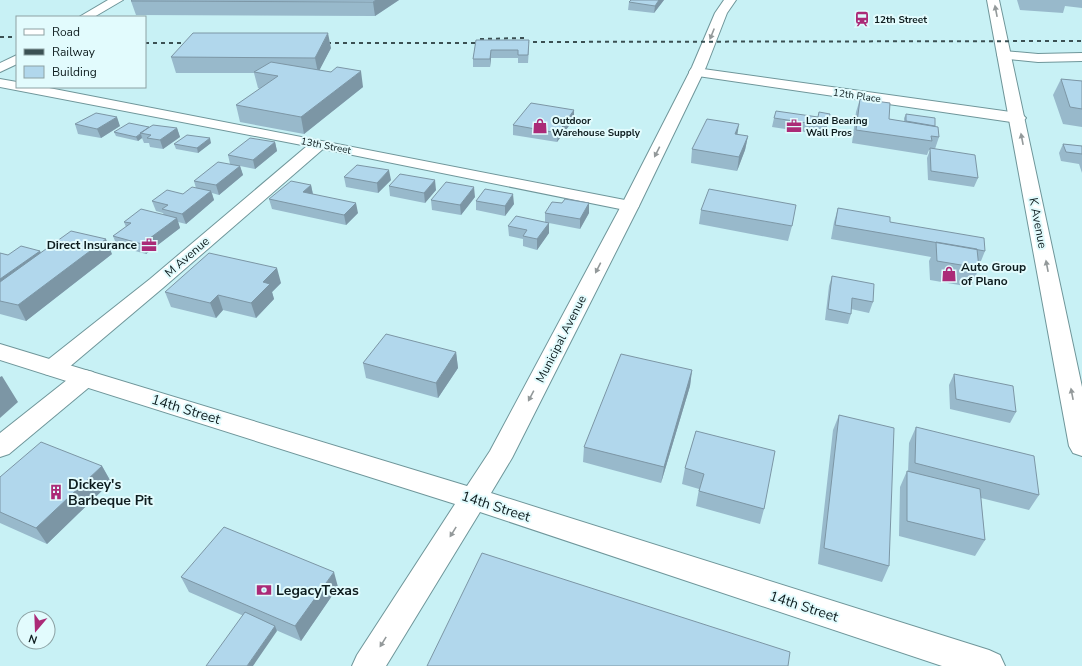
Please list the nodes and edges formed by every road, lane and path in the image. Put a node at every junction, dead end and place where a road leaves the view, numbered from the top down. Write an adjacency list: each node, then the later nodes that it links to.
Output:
1 (117, 0): 4 (main road)
2 (730, 0): 9 (main road, Municipal Avenue, one-way to 9)
3 (994, 0): 5 (main road, K Avenue, one-way to 3)
4 (87, 16)
5 (1004, 55): 6 (main road); 13 (main road, K Avenue)
6 (1082, 57)
7 (16, 60): 8 (main road)
8 (0, 68)
9 (696, 72): 13 (main road, 12th Place); 15 (main road, Municipal Avenue, one-way to 15)
10 (0, 83): 11 (main road)
11 (16, 86)
12 (26, 88): 14 (main road, 13th Street)
13 (1018, 118): 19 (main road, K Avenue, one-way to 13)
14 (320, 144): 15 (main road, 13th Street); 17 (main road, M Avenue)
15 (630, 206): 21 (main road, Municipal Avenue, one-way to 21)
16 (0, 352): 17 (main road, 14th Street)
17 (53, 368): 18 (main road, 14th Street)
18 (85, 378): 20 (main road); 21 (main road, 14th Street)
19 (1082, 446)
20 (0, 447)
21 (474, 499): 22 (main road, Municipal Avenue, one-way to 22); 23 (main road, 14th Street)
22 (368, 666)
23 (989, 666)

